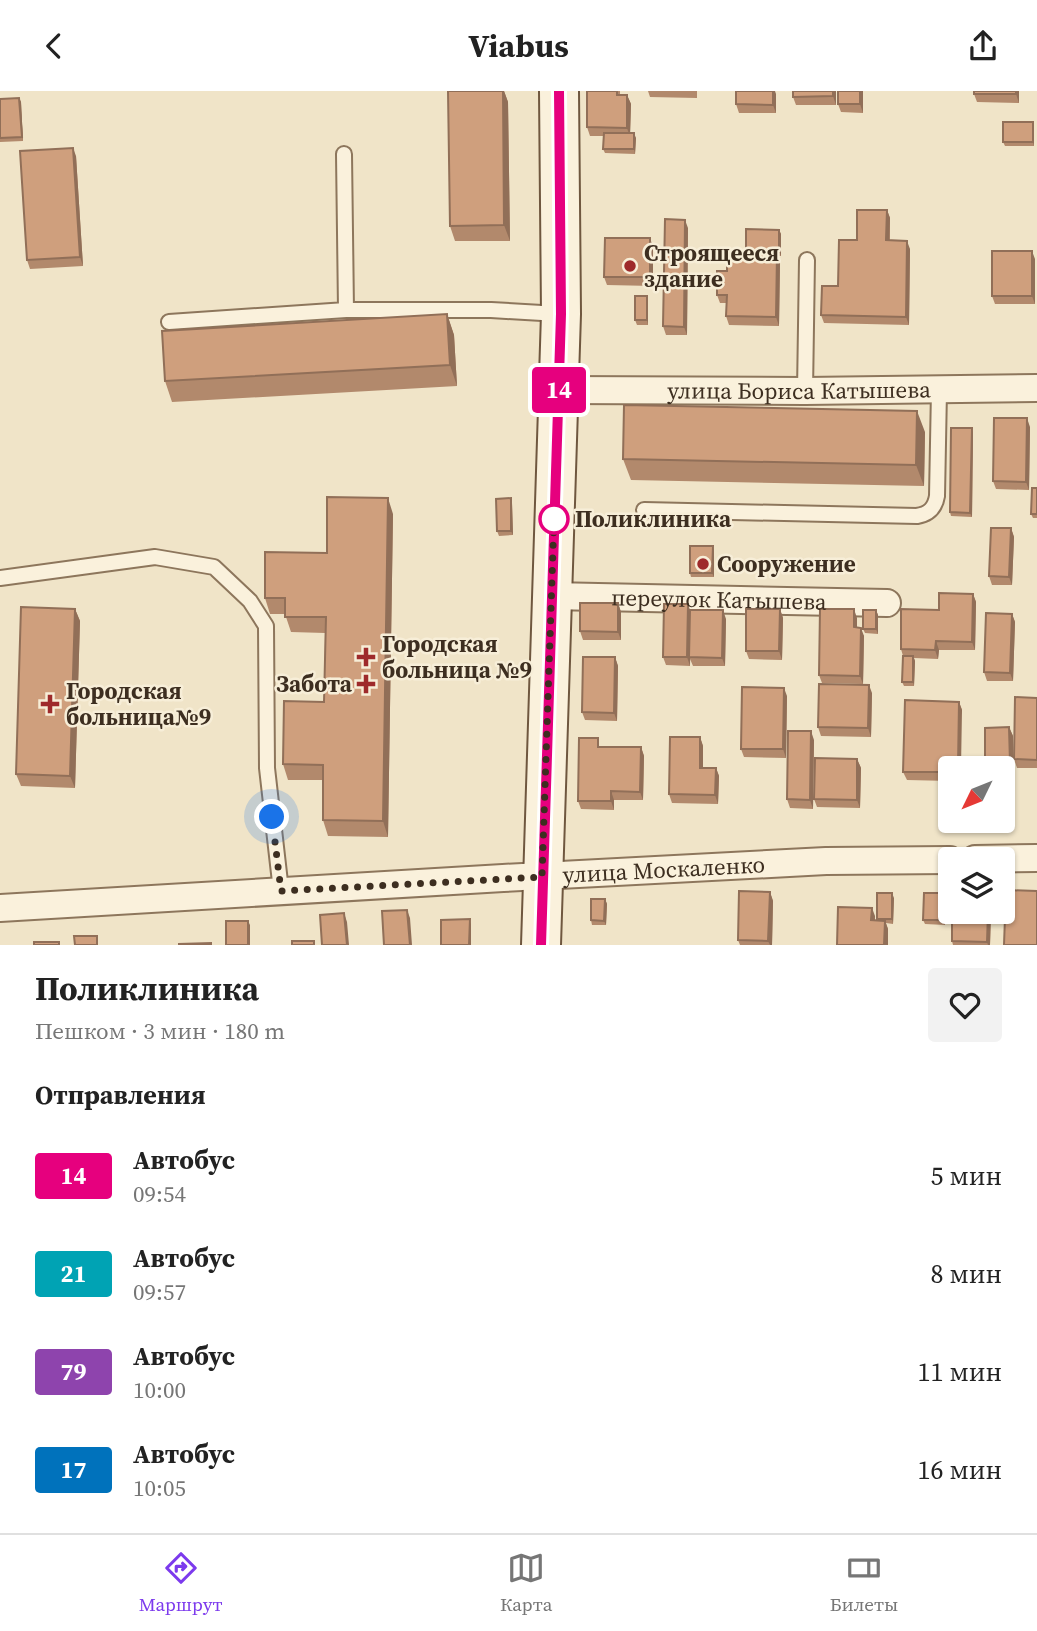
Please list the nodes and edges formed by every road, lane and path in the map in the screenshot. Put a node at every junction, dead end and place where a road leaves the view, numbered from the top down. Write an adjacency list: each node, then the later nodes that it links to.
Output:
1 (559, 91): 5 (main road)
2 (344, 154): 4 (lane)
3 (807, 260): 10 (lane)
4 (346, 310): 5 (lane); 6 (lane)
5 (561, 314): 8 (main road)
6 (169, 322)
7 (1037, 388): 9 (street, улица Бориса Катышева)
8 (559, 390): 10 (street, улица Бориса Катышева); 13 (main road)
9 (939, 390): 10 (street, улица Бориса Катышева); 11 (lane)
10 (805, 391)
11 (644, 510)
12 (0, 578): 19 (lane)
13 (551, 596): 14 (street, переулок Катышева); 18 (main road)
14 (887, 603)
15 (1015, 858): 16 (street)
16 (1037, 858)
17 (938, 860): 18 (street, улица Москаленко)
18 (542, 877): 19 (street, улица Москаленко); 21 (main road)
19 (281, 891): 20 (street, улица Москаленко)
20 (0, 908)
21 (541, 945)

